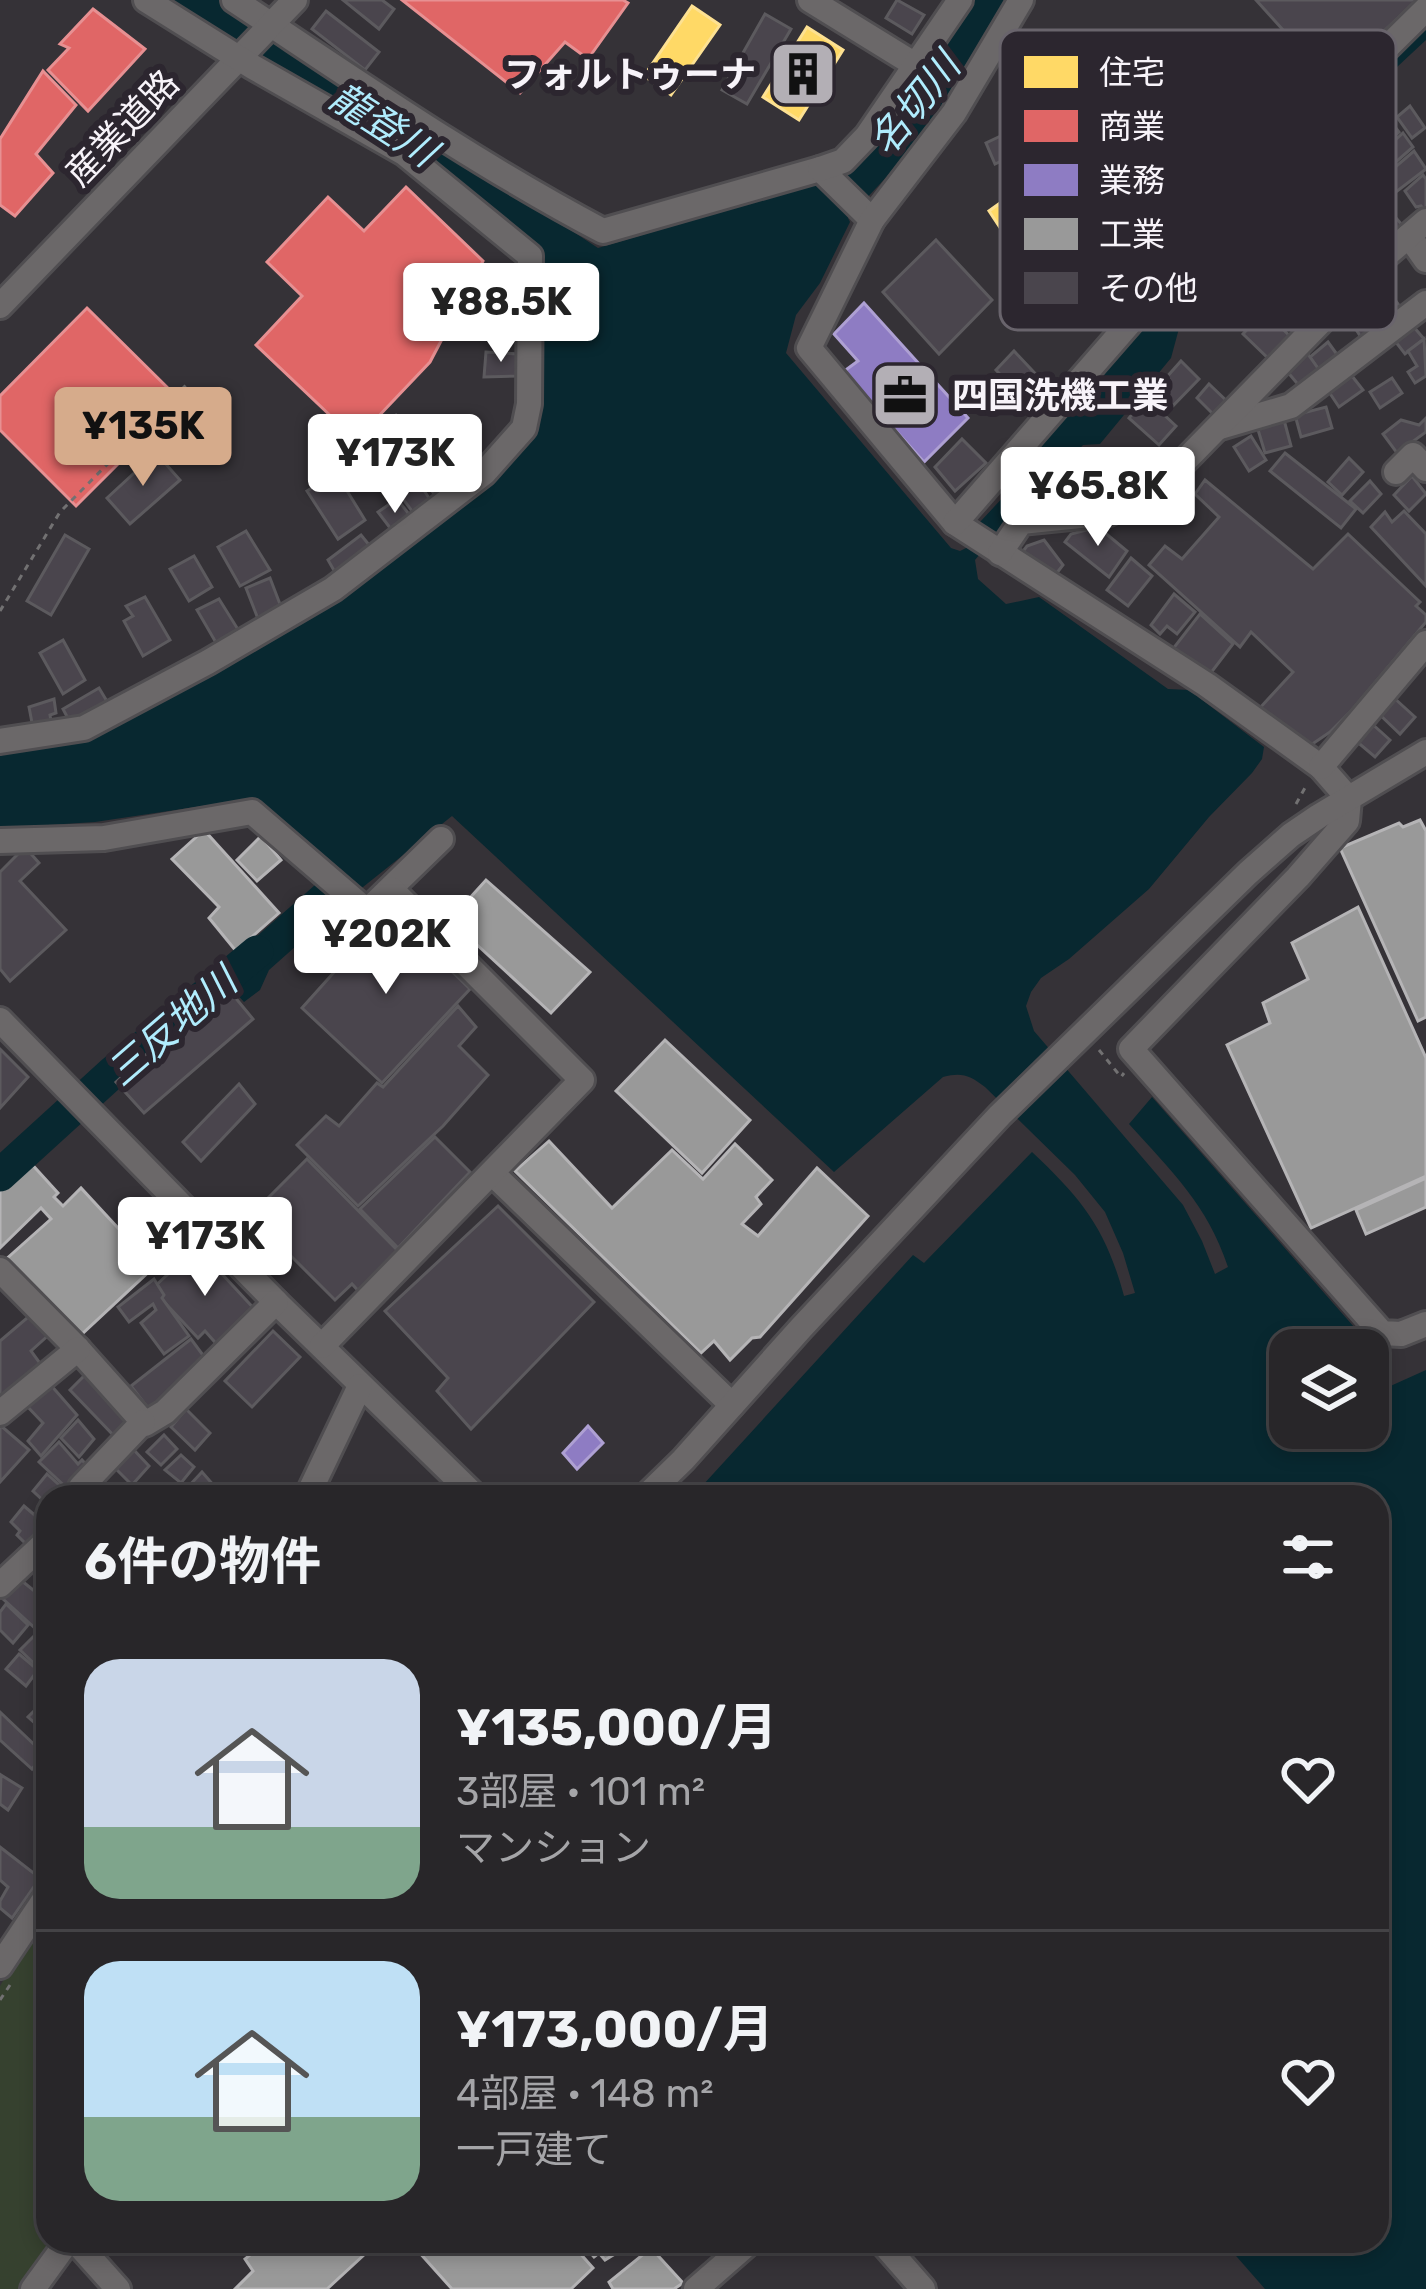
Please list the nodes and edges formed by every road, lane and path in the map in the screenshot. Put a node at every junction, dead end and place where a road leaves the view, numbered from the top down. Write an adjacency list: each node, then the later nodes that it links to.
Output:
1 (146, 0): 12 (street)
2 (234, 0): 8 (street)
3 (295, 0): 8 (street, 産業道路)
4 (810, 0): 13 (street)
5 (960, 0): 13 (street)
6 (1021, 0): 9 (street)
7 (1426, 9): 11 (street)
8 (270, 24): 12 (street, 産業道路); 14 (street)
9 (1003, 30)
10 (1000, 35): 17 (street)
11 (1396, 39)
12 (239, 57): 15 (street); 21 (street, 産業道路)
13 (917, 66): 16 (street)
14 (407, 116): 15 (street); 16 (street)
15 (388, 143): 34 (street)
16 (821, 170): 17 (street)
17 (872, 219): 30 (street)
18 (1417, 229): 19 (street)
19 (1426, 260)
20 (1426, 303): 22 (street)
21 (0, 306)
22 (1396, 326)
23 (1123, 330): 30 (street)
24 (1313, 330): 27 (street)
25 (1391, 330): 27 (street)
26 (186, 385): 32 (path)
27 (1217, 428): 31 (street)
28 (1426, 469): 29 (street)
29 (1396, 472)
30 (955, 523): 31 (street)
31 (1000, 553): 36 (street)
32 (0, 611)
33 (1426, 643): 36 (street)
34 (0, 741)
35 (1426, 752): 37 (street)
36 (1322, 767): 37 (street)
37 (1348, 799): 45 (street); 49 (street)
38 (441, 839): 40 (street)
39 (0, 841): 40 (street)
40 (392, 889): 42 (street)
41 (0, 1020): 44 (street)
42 (491, 1173): 46 (street); 49 (street)
43 (0, 1270): 47 (street)
44 (276, 1302): 46 (street); 51 (street)
45 (1426, 1324)
46 (322, 1346): 48 (street)
47 (78, 1348): 50 (street); 51 (street)
48 (361, 1386): 53 (street); 54 (street)
49 (732, 1405): 55 (street)
50 (0, 1413)
51 (143, 1422): 52 (street)
52 (83, 1485)
53 (314, 1485)
54 (464, 1485)
55 (657, 1485)
56 (36, 1552): 57 (street)
57 (0, 1586)
58 (36, 1905): 59 (street)
59 (9, 1930): 60 (street)
60 (0, 1966)
61 (62, 2253): 65 (street)
62 (84, 2253): 66 (street)
63 (737, 2253): 67 (street)
64 (892, 2253): 68 (street)
65 (33, 2289)
66 (118, 2289)
67 (696, 2289)
68 (923, 2289)

